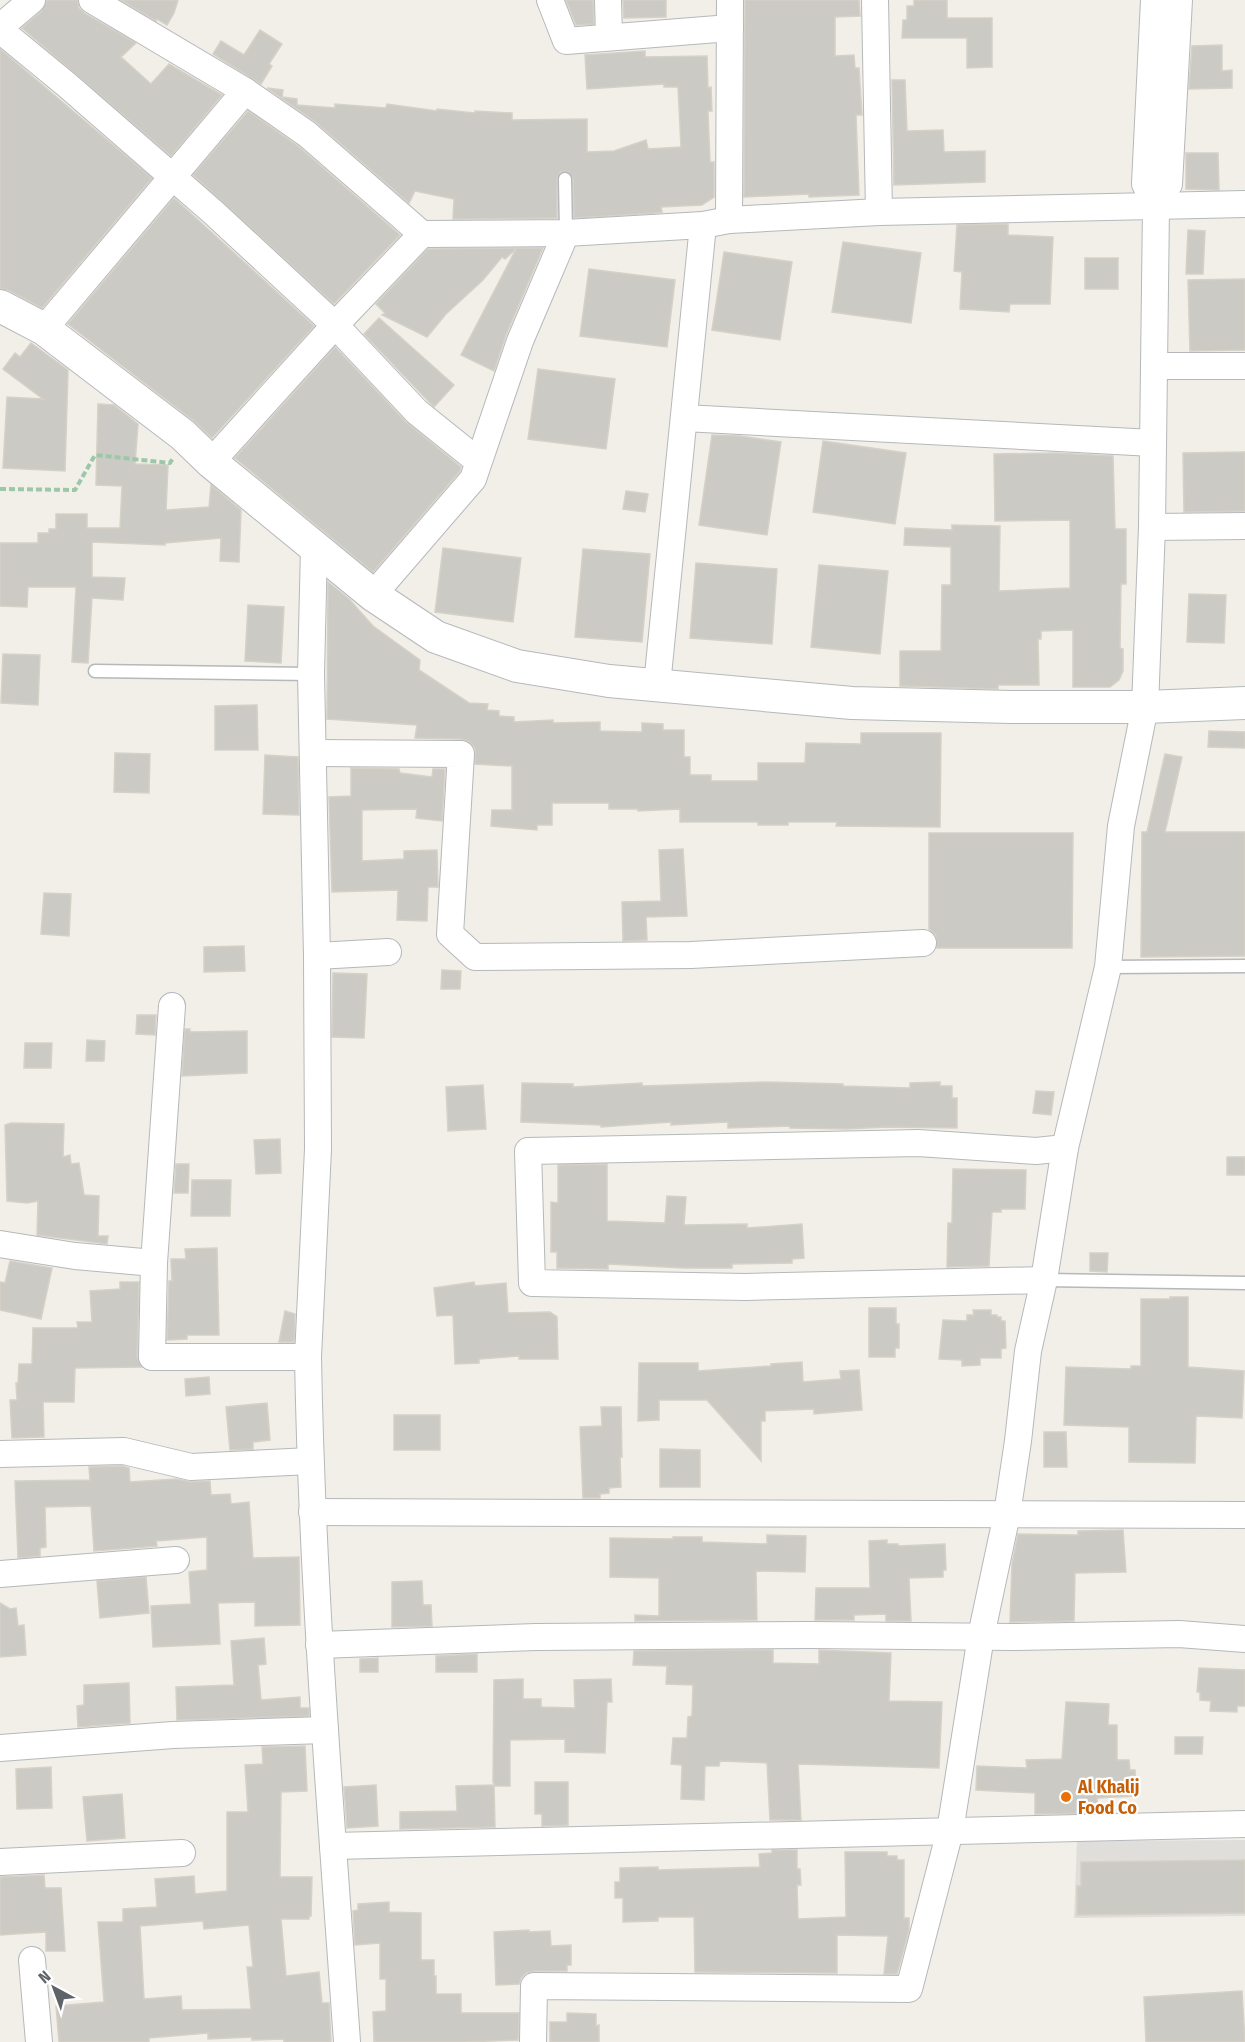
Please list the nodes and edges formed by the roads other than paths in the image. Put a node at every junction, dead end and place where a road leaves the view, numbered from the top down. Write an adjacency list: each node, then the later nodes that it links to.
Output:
1 (32, 0): 10 (street)
2 (92, 0): 12 (street)
3 (550, 0): 11 (street)
4 (608, 0): 11 (street)
5 (730, 0): 9 (street)
6 (875, 0): 17 (street)
7 (1154, 0): 16 (street)
8 (1179, 0): 16 (street)
9 (730, 28): 11 (street); 18 (street)
10 (0, 29): 13 (street)
11 (609, 37)
12 (245, 91): 13 (street); 21 (street)
13 (172, 176): 23 (street); 24 (street)
14 (565, 179): 20 (lane)
15 (1245, 204): 16 (street)
16 (1156, 207): 17 (street); 25 (street)
17 (879, 212): 18 (street)
18 (729, 220): 19 (street)
19 (704, 225): 20 (street); 27 (street)
20 (566, 233): 21 (street); 29 (street)
21 (422, 234): 23 (street)
22 (0, 307): 24 (street)
23 (335, 325): 29 (street); 30 (street)
24 (44, 328): 30 (street)
25 (1154, 366): 26 (street); 28 (street)
26 (1245, 366)
27 (684, 418): 28 (street); 37 (street)
28 (1153, 443): 32 (street)
29 (478, 461): 34 (street)
30 (211, 462): 33 (street)
31 (1245, 526): 32 (street)
32 (1152, 527): 39 (street)
33 (314, 547): 34 (street); 36 (street)
34 (373, 595): 37 (street)
35 (95, 671): 36 (lane)
36 (311, 674): 40 (street)
37 (657, 685): 39 (street)
38 (1245, 703): 39 (street)
39 (1145, 707): 45 (street)
40 (314, 753): 41 (street); 43 (street)
41 (923, 943)
42 (388, 952): 43 (street)
43 (317, 956): 52 (street)
44 (1245, 966): 45 (lane)
45 (1108, 967): 47 (street)
46 (172, 1006): 49 (street)
47 (1065, 1148): 50 (street); 50 (street)
48 (0, 1244): 49 (street)
49 (154, 1263): 52 (street)
50 (1044, 1280): 51 (lane); 56 (street)
51 (1245, 1283)
52 (308, 1358): 54 (street)
53 (0, 1454): 54 (street)
54 (309, 1461): 55 (street)
55 (312, 1512): 56 (street); 62 (street)
56 (1006, 1514): 57 (street); 60 (street)
57 (1245, 1515)
58 (176, 1560): 59 (street)
59 (0, 1574)
60 (981, 1636): 61 (street); 62 (street); 66 (street)
61 (1245, 1639)
62 (319, 1645): 63 (street)
63 (325, 1730): 64 (street); 67 (street)
64 (0, 1748)
65 (1245, 1824): 66 (street)
66 (950, 1831): 67 (street); 73 (street)
67 (333, 1846): 72 (street)
68 (182, 1853): 69 (street)
69 (0, 1862)
70 (32, 1960): 71 (street)
71 (39, 2042)
72 (347, 2042)
73 (533, 2042)

